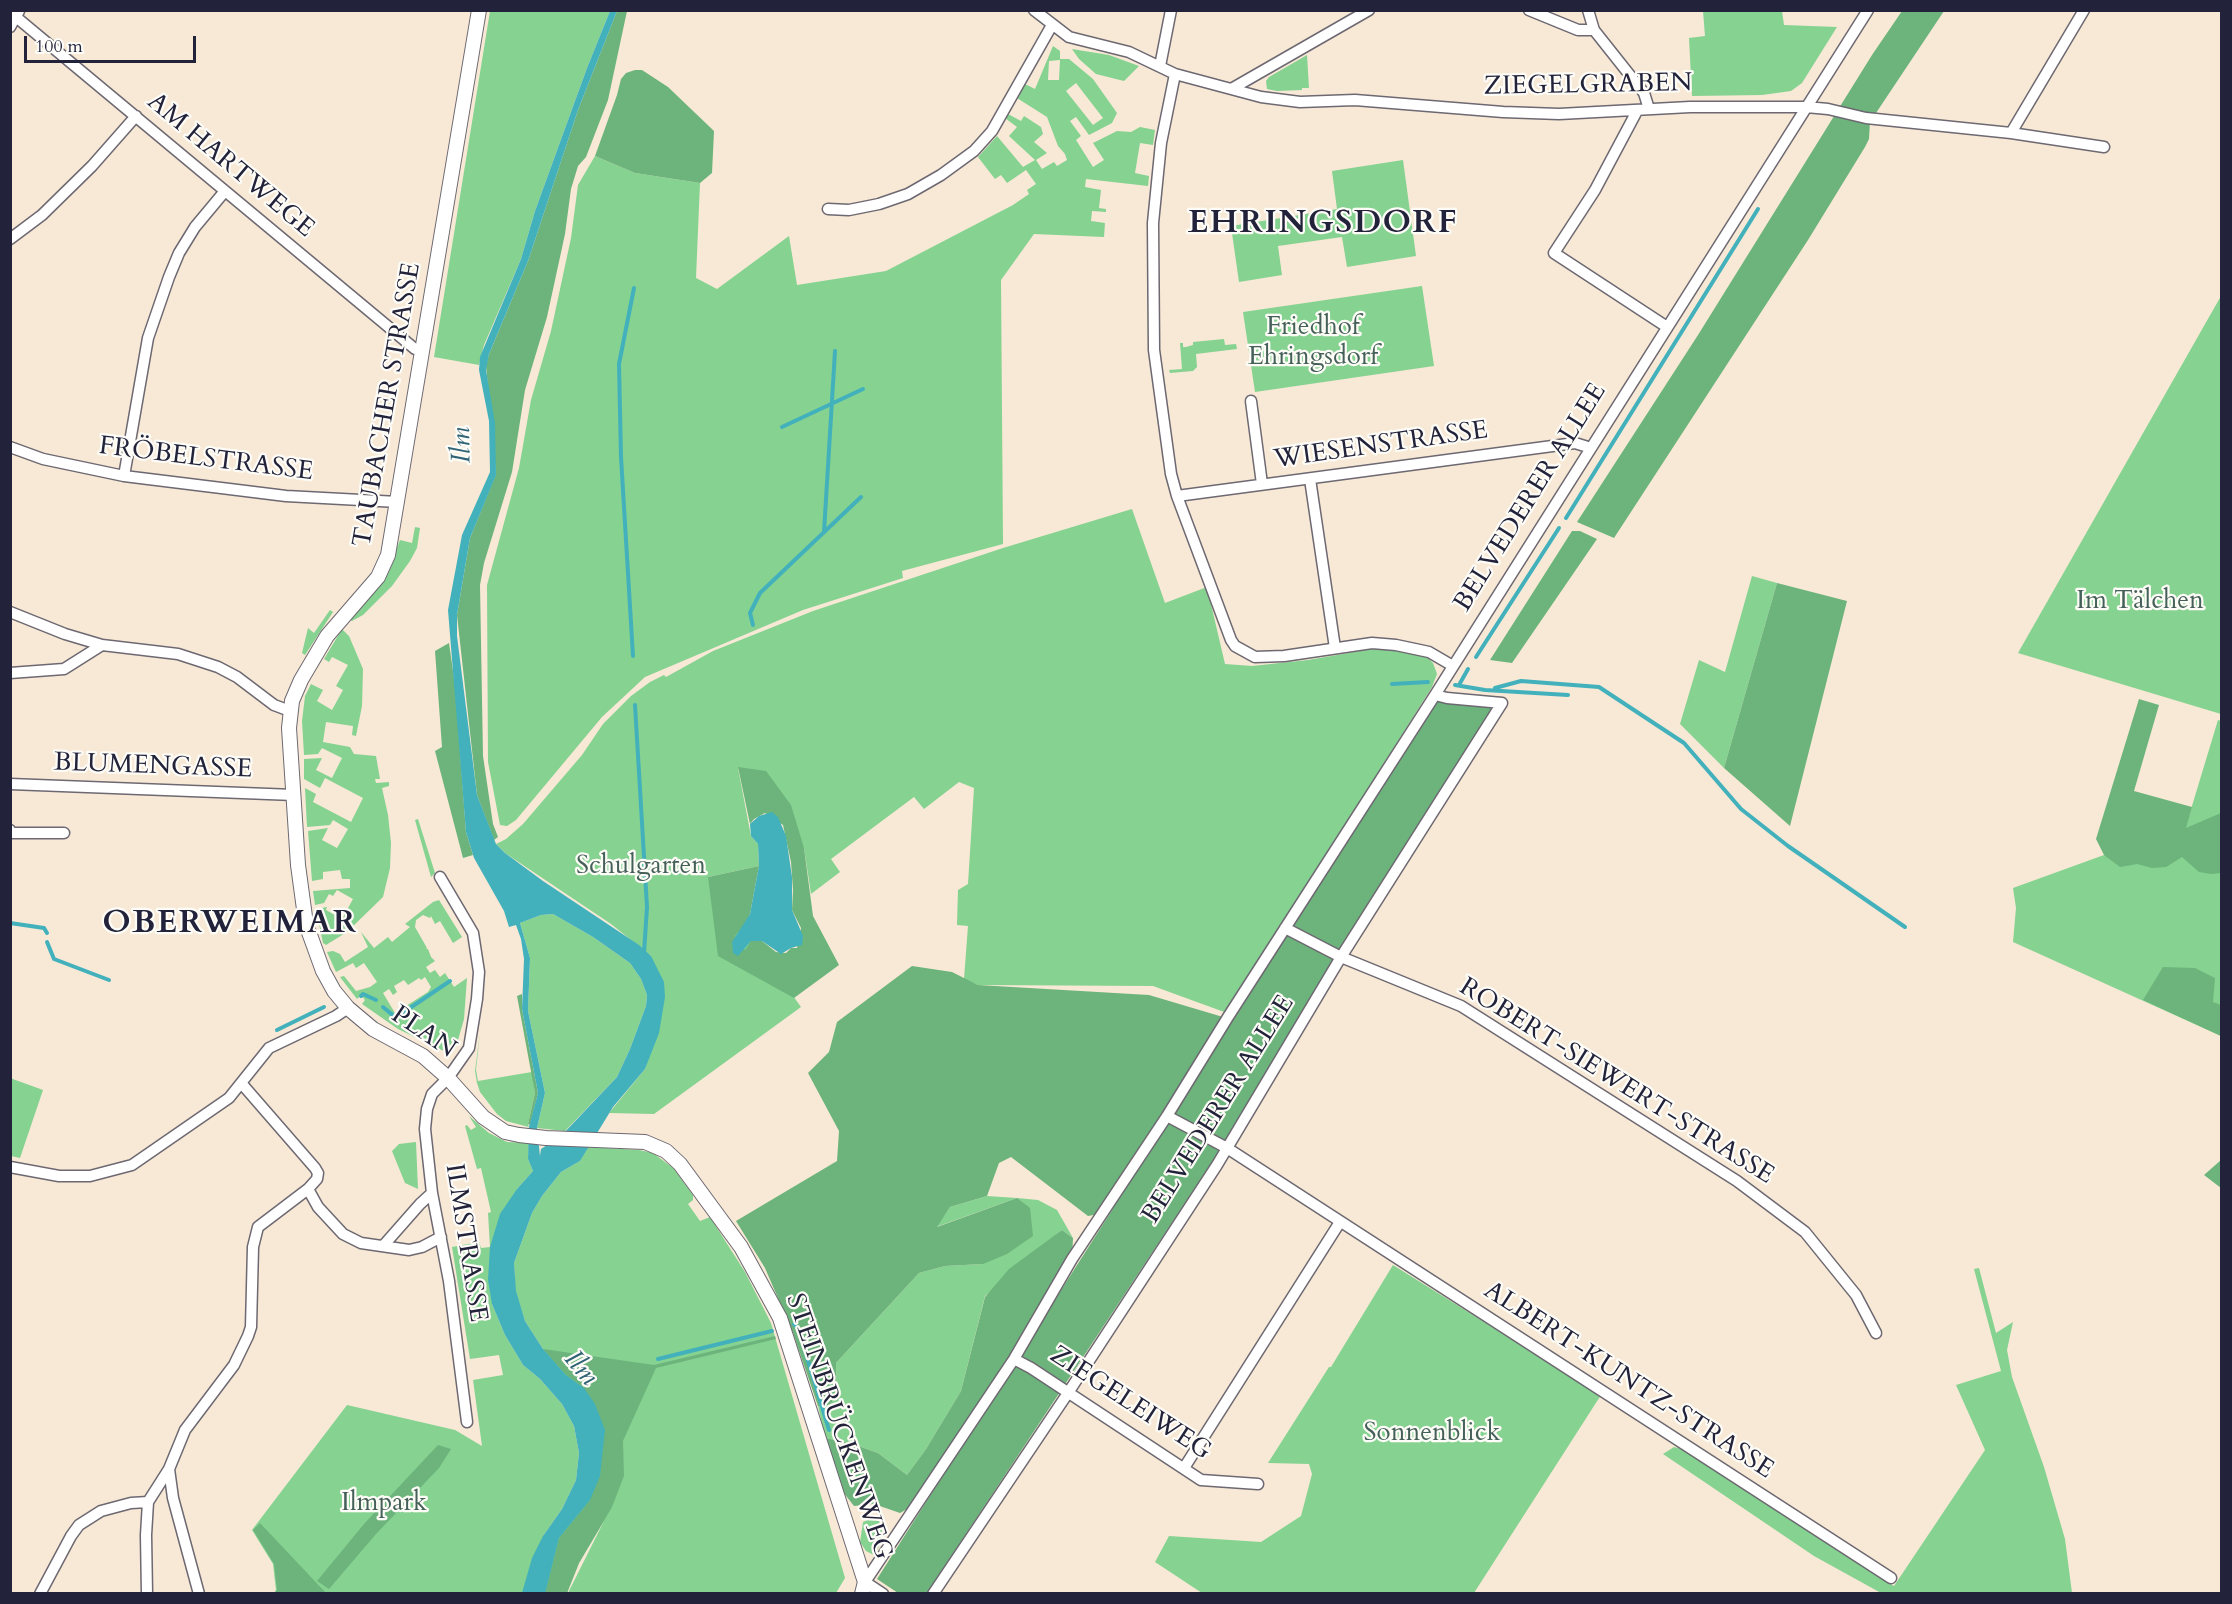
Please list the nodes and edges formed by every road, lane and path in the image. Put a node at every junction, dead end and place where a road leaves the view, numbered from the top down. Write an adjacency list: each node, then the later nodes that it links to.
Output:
1 (479, 10): 27 (street, TAUBACHER STRASSE)
2 (1172, 10): 14 (street)
3 (1369, 10): 10 (street)
4 (1529, 10): 13 (street)
5 (1588, 10): 13 (street)
6 (1868, 10): 17 (street, BELVEDERER ALLEE)
7 (2084, 10): 21 (street)
8 (15, 13): 12 (street); 20 (street, AM HARTWEGE)
9 (1041, 13): 11 (street, ZIEGELGRABEN)
10 (1355, 14): 16 (street)
11 (1052, 25): 14 (street, ZIEGELGRABEN); 24 (street)
12 (10, 27)
13 (1594, 30): 18 (street)
14 (1160, 66): 15 (street, ZIEGELGRABEN)
15 (1175, 74): 16 (street, ZIEGELGRABEN); 34 (street)
16 (1233, 88): 19 (street, ZIEGELGRABEN)
17 (1806, 107): 18 (street, ZIEGELGRABEN); 21 (street, ZIEGELGRABEN); 26 (street, BELVEDERER ALLEE)
18 (1649, 109): 19 (street, ZIEGELGRABEN)
19 (1637, 111): 26 (street)
20 (136, 116): 23 (street, AM HARTWEGE); 25 (street)
21 (2011, 133): 22 (street, ZIEGELGRABEN)
22 (2104, 147)
23 (225, 191): 27 (street, AM HARTWEGE); 31 (street)
24 (828, 209)
25 (10, 239)
26 (1667, 327): 30 (street, BELVEDERER ALLEE)
27 (423, 351): 35 (street, TAUBACHER STRASSE)
28 (1251, 401): 33 (street)
29 (10, 447): 31 (street, FRÖBELSTRASSE)
30 (1591, 448): 32 (street, WIESENSTRASSE); 39 (street, BELVEDERER ALLEE)
31 (124, 476): 35 (street, FRÖBELSTRASSE)
32 (1310, 479): 33 (street, WIESENSTRASSE); 38 (street)
33 (1262, 484): 34 (street, WIESENSTRASSE)
34 (1176, 496): 38 (street)
35 (399, 502): 42 (street, TAUBACHER STRASSE)
36 (10, 612): 37 (street)
37 (102, 645): 40 (street); 42 (street)
38 (1335, 648): 39 (street)
39 (1453, 666): 41 (street, BELVEDERER ALLEE)
40 (10, 673)
41 (1436, 695): 48 (street, BELVEDERER ALLEE); 49 (street, BELVEDERER ALLEE)
42 (290, 711): 44 (street, TAUBACHER STRASSE)
43 (10, 784): 44 (street, BLUMENGASSE)
44 (294, 795): 50 (street, TAUBACHER STRASSE)
45 (11, 832): 46 (street)
46 (64, 833)
47 (440, 877): 52 (street, ILMSTRASSE)
48 (1286, 928): 49 (street, ROBERT-SIEWERT-STRASSE); 54 (street, BELVEDERER ALLEE)
49 (1341, 957): 56 (street, BELVEDERER ALLEE); 63 (street, ROBERT-SIEWERT-STRASSE)
50 (334, 991): 51 (street, PLAN)
51 (348, 1008): 52 (street, PLAN); 53 (street)
52 (447, 1078): 55 (street, PLAN); 59 (street, ILMSTRASSE)
53 (242, 1084): 57 (street); 58 (street)
54 (1167, 1116): 56 (street, ALBERT-KUNTZ-STRASSE); 64 (street, BELVEDERER ALLEE)
55 (483, 1117): 72 (street, STEINBRÜCKENWEG)
56 (1227, 1148): 60 (street, ALBERT-KUNTZ-STRASSE); 65 (street, BELVEDERER ALLEE)
57 (10, 1167)
58 (308, 1189): 62 (street); 68 (street)
59 (432, 1194): 61 (street, ILMSTRASSE); 62 (street)
60 (1340, 1222): 67 (street); 71 (street, ALBERT-KUNTZ-STRASSE)
61 (441, 1238): 62 (street); 66 (street, ILMSTRASSE)
62 (383, 1246)
63 (1876, 1333)
64 (1014, 1359): 65 (street, ZIEGELEIWEG); 72 (street, BELVEDERER ALLEE)
65 (1068, 1393): 67 (street, ZIEGELEIWEG); 77 (street, BELVEDERER ALLEE)
66 (468, 1422)
67 (1184, 1468): 69 (street, ZIEGELEIWEG)
68 (169, 1469): 70 (street); 75 (street)
69 (1258, 1484)
70 (148, 1502): 73 (street); 74 (street)
71 (1891, 1578)
72 (863, 1588): 76 (street)
73 (40, 1593)
74 (147, 1593)
75 (199, 1593)
76 (883, 1593)
77 (933, 1593)

